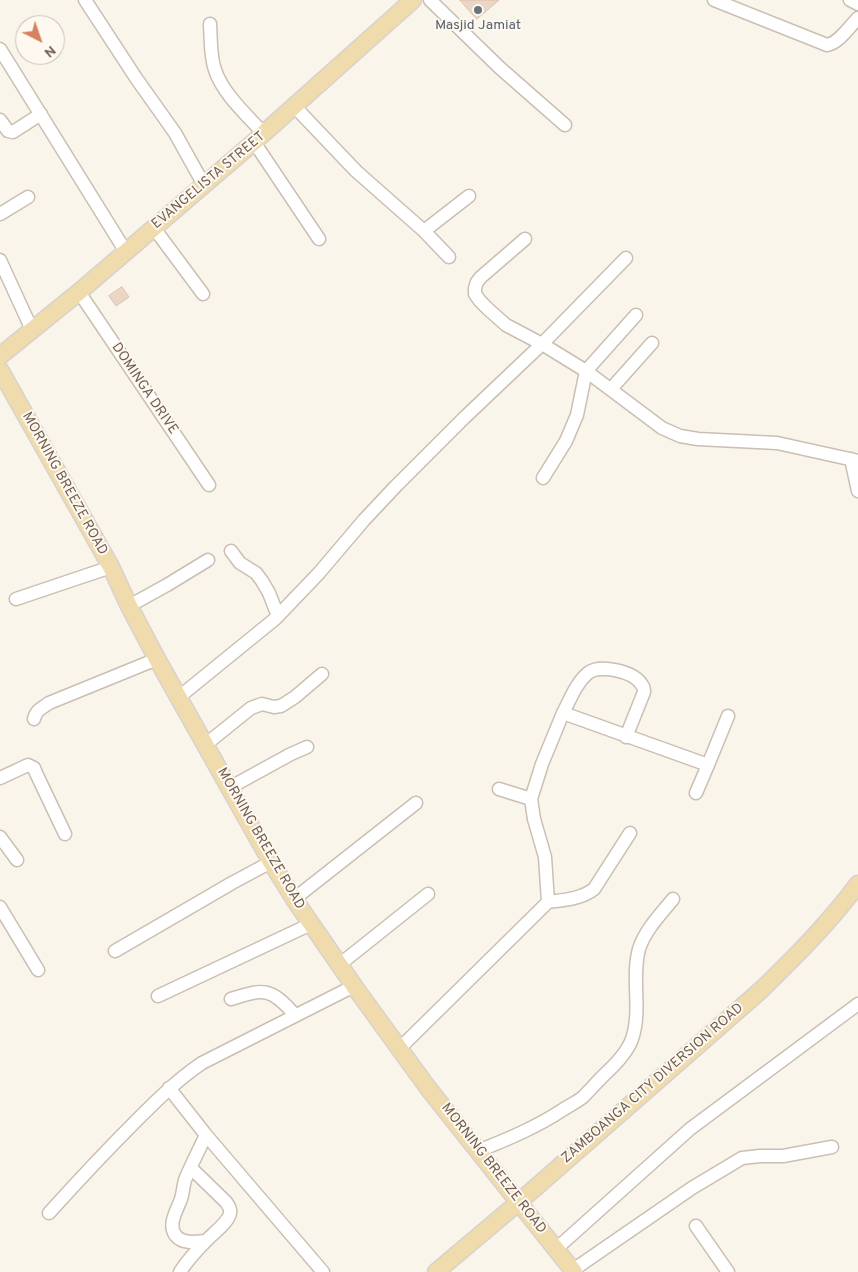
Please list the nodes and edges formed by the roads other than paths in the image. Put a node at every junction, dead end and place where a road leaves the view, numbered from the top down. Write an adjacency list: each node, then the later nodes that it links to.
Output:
1 (85, 0): 15 (street)
2 (413, 0): 10 (main road, EVANGELISTA STREET)
3 (430, 0): 13 (street)
4 (714, 0): 7 (street)
5 (850, 0): 6 (street)
6 (858, 4)
7 (858, 18)
8 (210, 24): 14 (street)
9 (0, 48): 11 (street)
10 (295, 107): 14 (main road, EVANGELISTA STREET); 20 (street)
11 (41, 114): 12 (street); 23 (street)
12 (0, 120)
13 (565, 125)
14 (259, 138): 15 (main road, EVANGELISTA STREET); 21 (street)
15 (204, 185): 19 (main road, EVANGELISTA STREET)
16 (469, 196): 20 (street)
17 (28, 197): 18 (street)
18 (0, 214)
19 (154, 228): 23 (main road, EVANGELISTA STREET); 28 (street)
20 (424, 231): 24 (street)
21 (319, 239)
22 (525, 239): 32 (street)
23 (126, 252): 27 (main road, EVANGELISTA STREET)
24 (449, 257)
25 (626, 258): 32 (street)
26 (0, 260): 30 (street)
27 (79, 292): 30 (main road, EVANGELISTA STREET); 39 (street, DOMINGA DRIVE)
28 (202, 294)
29 (636, 315): 35 (street)
30 (32, 330): 33 (main road, EVANGELISTA STREET)
31 (652, 343): 36 (street)
32 (542, 344): 35 (street); 46 (street)
33 (0, 356)
34 (0, 370): 43 (main road, MORNING BREEZE ROAD)
35 (586, 371): 36 (street); 38 (street)
36 (611, 389): 37 (street)
37 (855, 460): 40 (street)
38 (543, 478)
39 (210, 485)
40 (858, 492)
41 (231, 551): 46 (street)
42 (208, 560): 45 (street)
43 (111, 567): 44 (street); 45 (main road, MORNING BREEZE ROAD)
44 (16, 599)
45 (129, 606): 47 (main road, MORNING BREEZE ROAD)
46 (278, 616): 49 (street)
47 (157, 659): 49 (main road, MORNING BREEZE ROAD); 52 (street)
48 (322, 674): 54 (street)
49 (179, 698): 54 (main road, MORNING BREEZE ROAD)
50 (563, 713): 53 (street); 53 (street); 61 (street)
51 (728, 716): 56 (street)
52 (34, 719)
53 (626, 737): 56 (street)
54 (206, 745): 58 (main road, MORNING BREEZE ROAD)
55 (307, 747): 58 (street)
56 (708, 765): 60 (street)
57 (0, 778): 64 (street)
58 (229, 788): 67 (main road, MORNING BREEZE ROAD)
59 (499, 789): 61 (street)
60 (696, 793)
61 (531, 799): 72 (street)
62 (416, 803): 70 (street)
63 (630, 833): 72 (street)
64 (65, 834)
65 (0, 837): 66 (street)
66 (16, 860)
67 (271, 862): 70 (main road, MORNING BREEZE ROAD); 75 (street)
68 (858, 884): 89 (main road, ZAMBOANGA CITY DIVERSION ROAD)
69 (428, 894): 76 (street)
70 (294, 899): 74 (main road, MORNING BREEZE ROAD)
71 (673, 899): 87 (street)
72 (548, 902): 83 (street)
73 (0, 907): 77 (street)
74 (311, 924): 76 (main road, MORNING BREEZE ROAD); 79 (street)
75 (115, 951)
76 (339, 965): 78 (main road, MORNING BREEZE ROAD)
77 (38, 970)
78 (354, 986): 82 (street); 83 (main road, MORNING BREEZE ROAD)
79 (158, 996)
80 (232, 999): 82 (street)
81 (858, 1004): 93 (street)
82 (294, 1015): 84 (street)
83 (399, 1049): 87 (main road, MORNING BREEZE ROAD)
84 (169, 1088): 85 (street); 90 (street)
85 (206, 1135): 88 (street); 96 (street)
86 (832, 1147): 94 (street)
87 (478, 1151): 89 (main road, MORNING BREEZE ROAD)
88 (190, 1168): 92 (street); 92 (street)
89 (519, 1202): 93 (main road, MORNING BREEZE ROAD); 97 (main road, ZAMBOANGA CITY DIVERSION ROAD)
90 (49, 1213)
91 (696, 1226): 98 (street)
92 (205, 1242): 95 (street)
93 (556, 1249): 94 (main road, MORNING BREEZE ROAD)
94 (574, 1271)
95 (180, 1272)
96 (323, 1272)
97 (436, 1272)
98 (728, 1272)

